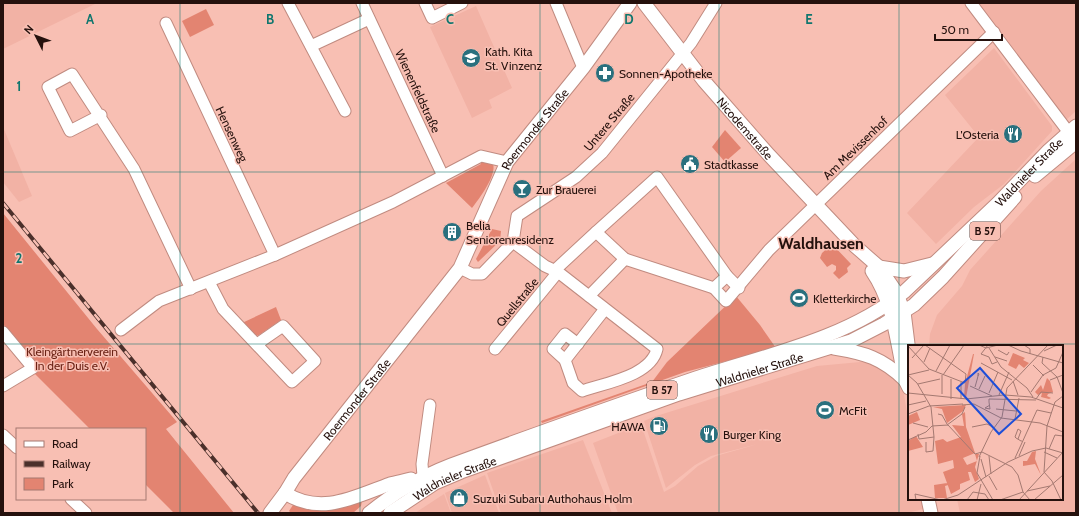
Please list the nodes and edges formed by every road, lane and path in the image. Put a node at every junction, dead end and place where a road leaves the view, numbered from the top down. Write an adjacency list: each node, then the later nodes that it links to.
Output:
1 (288, 3): 13 (street)
2 (362, 3): 10 (street, Wienenfeldstraße)
3 (425, 3): 4 (street)
4 (462, 3)
5 (556, 3): 15 (street)
6 (630, 3): 15 (main road, Roermonder Straße)
7 (644, 3): 14 (main road, Nicodemstraße)
8 (716, 3): 14 (street, Untere Straße)
9 (972, 3): 12 (street)
10 (369, 19): 13 (street); 20 (street, Wienenfeldstraße)
11 (166, 23): 25 (street, Hensenweg)
12 (994, 32): 18 (street); 21 (street, Am Mevissenhof)
13 (311, 46): 16 (street)
14 (682, 53): 21 (main road, Nicodemstraße); 23 (street, Untere Straße)
15 (583, 68): 19 (main road, Roermonder Straße)
16 (345, 111)
17 (101, 115): 17 (street); 35 (street)
18 (1074, 136): 27 (main road, Waldnieler Straße / B 57); 39 (main road, Waldnieler Straße / B 57)
19 (507, 162): 20 (street); 29 (main road, Roermonder Straße)
20 (443, 176): 25 (street)
21 (815, 205): 24 (main road, Nicodemstraße); 34 (street, Am Mevissenhof)
22 (596, 232): 26 (street); 30 (street, Quellstraße); 31 (street, Quellstraße)
23 (513, 242): 29 (street); 30 (street, Quellstraße)
24 (855, 246): 28 (main road, Nicodemstraße); 37 (main road, Nicodemstraße)
25 (275, 255): 32 (street)
26 (625, 259): 33 (street, Am Mevissenhof); 36 (street)
27 (936, 263): 28 (main road); 37 (main road, Waldnieler Straße / B 57)
28 (879, 267): 37 (main road, Nicodemstraße)
29 (460, 268): 55 (main road, Roermonder Straße)
30 (557, 271): 36 (street, Quellstraße); 47 (street, Quellstraße)
31 (727, 276): 33 (street); 34 (street)
32 (209, 282): 35 (street); 43 (street)
33 (714, 288): 34 (street, Am Mevissenhof)
34 (739, 288)
35 (191, 289): 41 (street)
36 (589, 296): 38 (street, Quellstraße)
37 (894, 300): 39 (main road); 40 (main road); 54 (main road, Waldnieler Straße / B 57)
38 (605, 309): 44 (street); 48 (street, Quellstraße)
39 (904, 312): 40 (main road, Waldnieler Straße / B 57); 45 (main road)
40 (892, 319): 46 (main road, Waldnieler Straße / B 57); 49 (main road)
41 (121, 330)
42 (3, 332): 50 (street)
43 (257, 344): 43 (street)
44 (578, 344): 48 (street); 48 (street, Quellstraße)
45 (908, 345)
46 (832, 348): 49 (main road); 61 (main road, Waldnieler Straße / B 57)
47 (495, 349)
48 (565, 360)
49 (907, 384)
50 (3, 386)
51 (430, 405): 54 (street, Waldnieler Straße)
52 (3, 435): 53 (street)
53 (16, 447)
54 (422, 476): 55 (main road); 60 (main road, Waldnieler Straße)
55 (285, 493): 59 (main road, Roermonder Straße)
56 (72, 500): 58 (street)
57 (928, 500): 62 (main road)
58 (86, 513)
59 (270, 513)
60 (369, 513)
61 (390, 513)
62 (931, 513)

